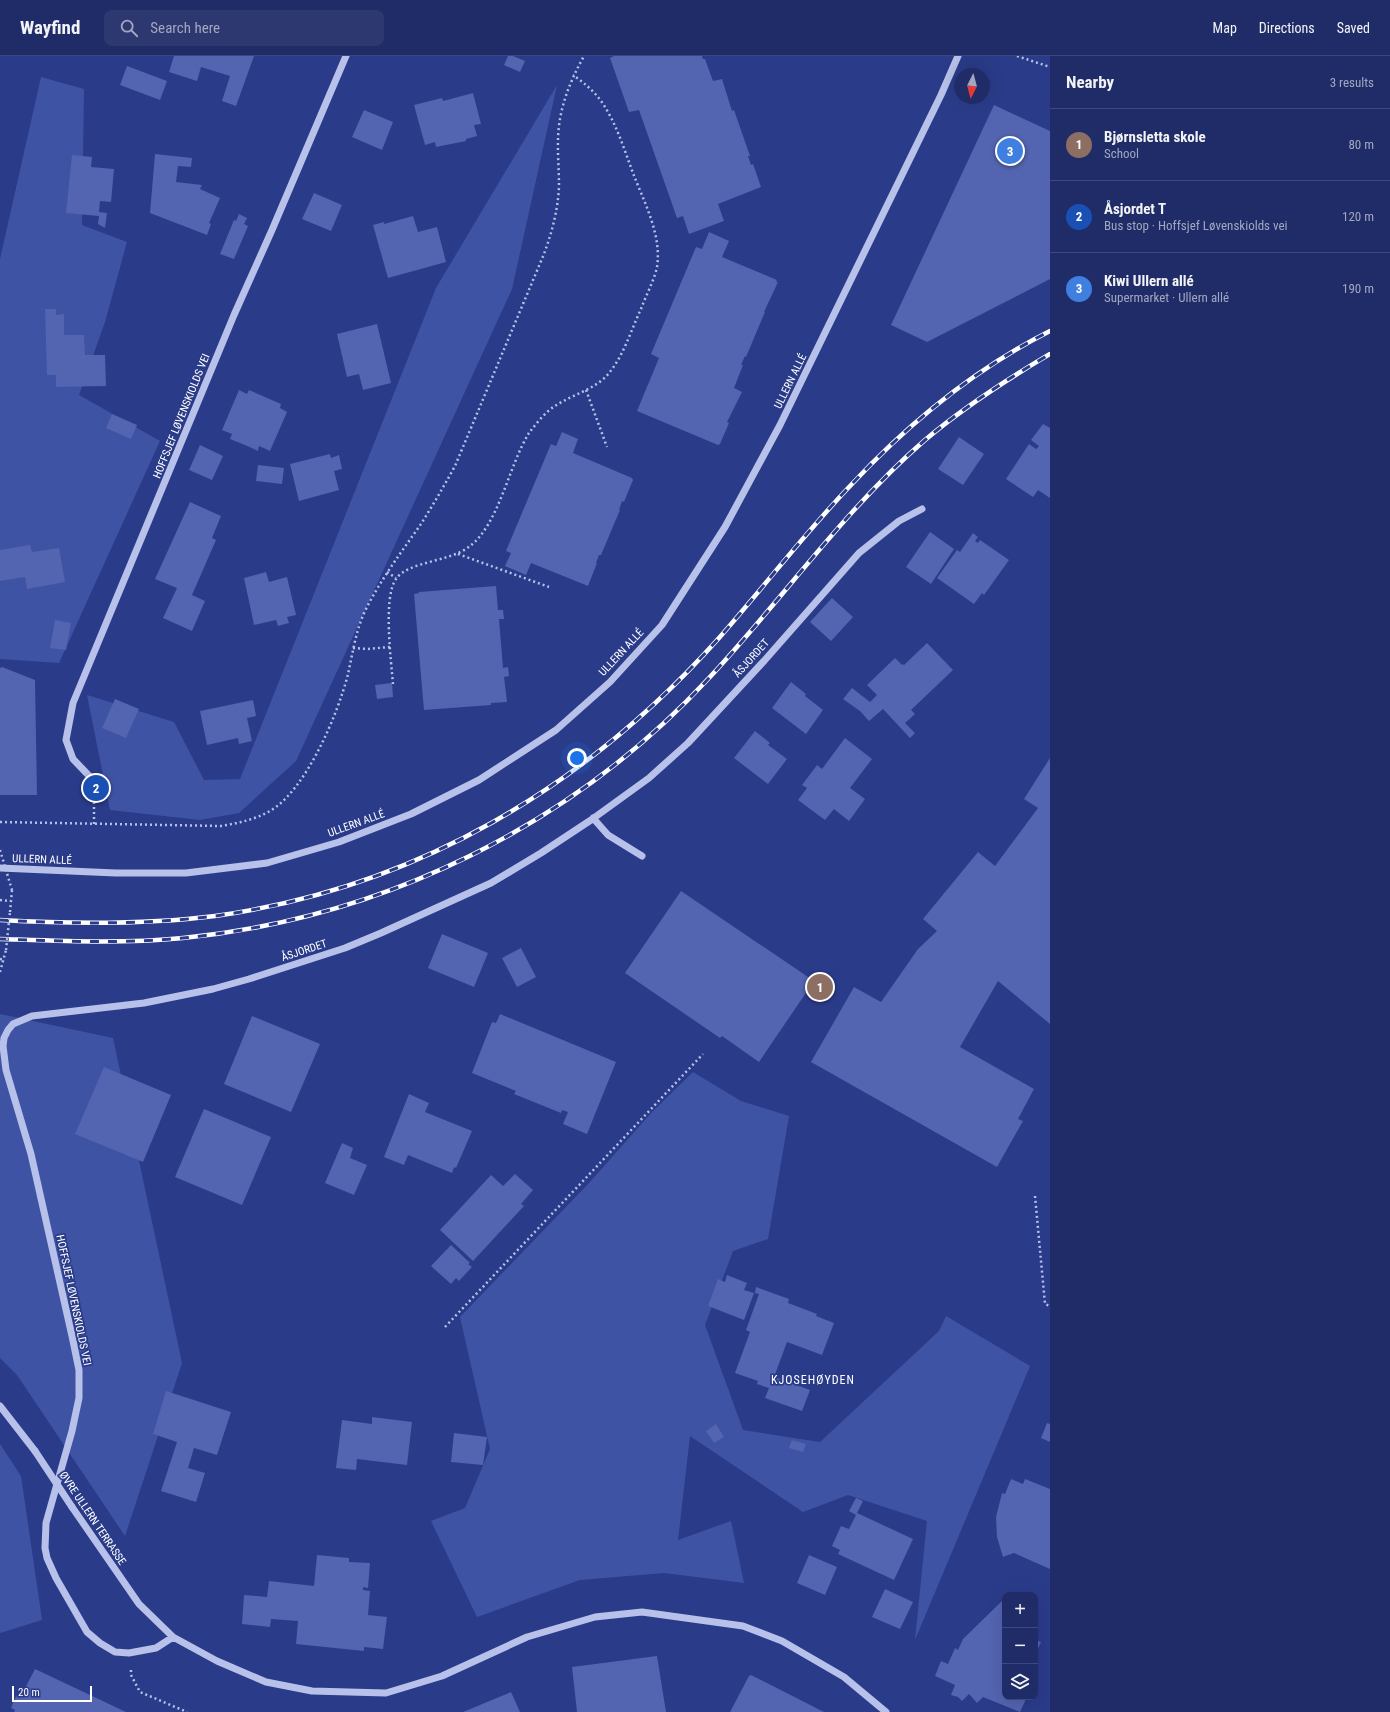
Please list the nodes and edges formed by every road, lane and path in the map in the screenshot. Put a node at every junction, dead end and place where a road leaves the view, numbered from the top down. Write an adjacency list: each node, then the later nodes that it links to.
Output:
1 (346, 56): 17 (street, HOFFSJEF LØVENSKIOLDS VEI)
2 (584, 56): 6 (path)
3 (958, 56): 23 (street, ULLERN ALLÉ)
4 (1017, 56): 5 (path)
5 (1050, 67)
6 (573, 75): 7 (path); 11 (path)
7 (586, 390): 8 (path); 10 (path)
8 (608, 446)
9 (922, 509): 18 (street, ÅSJORDET)
10 (457, 554): 12 (path); 13 (path)
11 (387, 572): 12 (path); 15 (path)
12 (396, 578): 14 (path)
13 (549, 587)
14 (390, 647): 15 (path); 16 (path)
15 (354, 648): 20 (path)
16 (393, 684)
17 (94, 781): 20 (path)
18 (593, 818): 22 (street); 29 (street, ÅSJORDET)
19 (0, 822): 20 (path)
20 (94, 824)
21 (0, 850): 25 (path, bridge)
22 (642, 856)
23 (0, 868)
24 (0, 900): 25 (path)
25 (11, 901): 27 (path, bridge)
26 (0, 959): 27 (path)
27 (4, 960): 28 (path)
28 (0, 972)
29 (4, 1038): 36 (street, HOFFSJEF LØVENSKIOLDS VEI)
30 (703, 1054): 33 (path)
31 (1035, 1196): 32 (path)
32 (1050, 1306)
33 (445, 1327)
34 (0, 1406): 35 (street, ØVRE ULLERN TERRASSE, bridge)
35 (173, 1637): 36 (street, HOFFSJEF LØVENSKIOLDS VEI); 38 (street)
36 (129, 1653): 37 (path)
37 (186, 1712)
38 (886, 1712)

